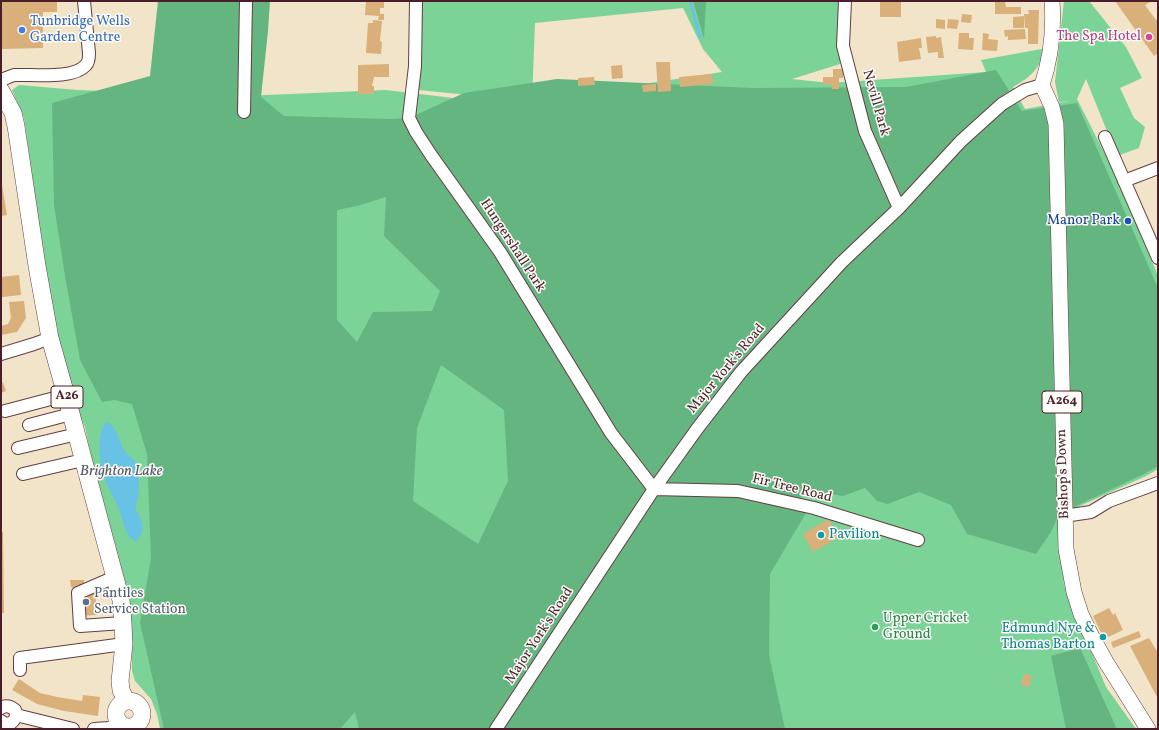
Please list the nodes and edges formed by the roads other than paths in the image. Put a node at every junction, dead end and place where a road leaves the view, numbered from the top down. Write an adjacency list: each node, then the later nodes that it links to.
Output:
1 (84, 1): 6 (street)
2 (246, 1): 9 (street)
3 (416, 1): 26 (street, Hungershall Park)
4 (845, 1): 13 (street, Nevill Park)
5 (1052, 1): 7 (main road)
6 (1, 81)
7 (1042, 85): 13 (street, Major York's Road); 27 (main road, Bishop's Down / A264)
8 (1, 91): 15 (highway, A26)
9 (244, 112)
10 (1105, 137): 12 (street)
11 (1158, 168): 12 (street)
12 (1124, 181): 14 (street)
13 (898, 208): 26 (street, Major York's Road)
14 (1158, 258)
15 (50, 338): 16 (street); 17 (highway, A26)
16 (1, 354)
17 (66, 394): 18 (street); 19 (highway, A26)
18 (5, 411)
19 (72, 414): 20 (street); 21 (highway, A26)
20 (29, 425)
21 (77, 434): 22 (street); 23 (highway, A26)
22 (18, 448)
23 (83, 460): 24 (street); 29 (highway, A26)
24 (23, 474)
25 (1158, 486): 27 (street)
26 (654, 489): 28 (street, Fir Tree Road); 41 (street, Major York's Road)
27 (1064, 516): 42 (main road, Bishop's Down / A264)
28 (918, 540)
29 (114, 577): 30 (highway, A26); 30 (street)
30 (123, 623): 31 (highway, A26)
31 (124, 644): 32 (street); 33 (highway, A26)
32 (20, 670)
33 (126, 701): 37 (highway); 38 (highway)
34 (2, 705): 35 (street)
35 (16, 716): 36 (street); 39 (street)
36 (1, 722)
37 (120, 723): 38 (highway); 40 (street)
38 (143, 725)
39 (73, 729)
40 (94, 729)
41 (496, 729)
42 (1148, 729)

